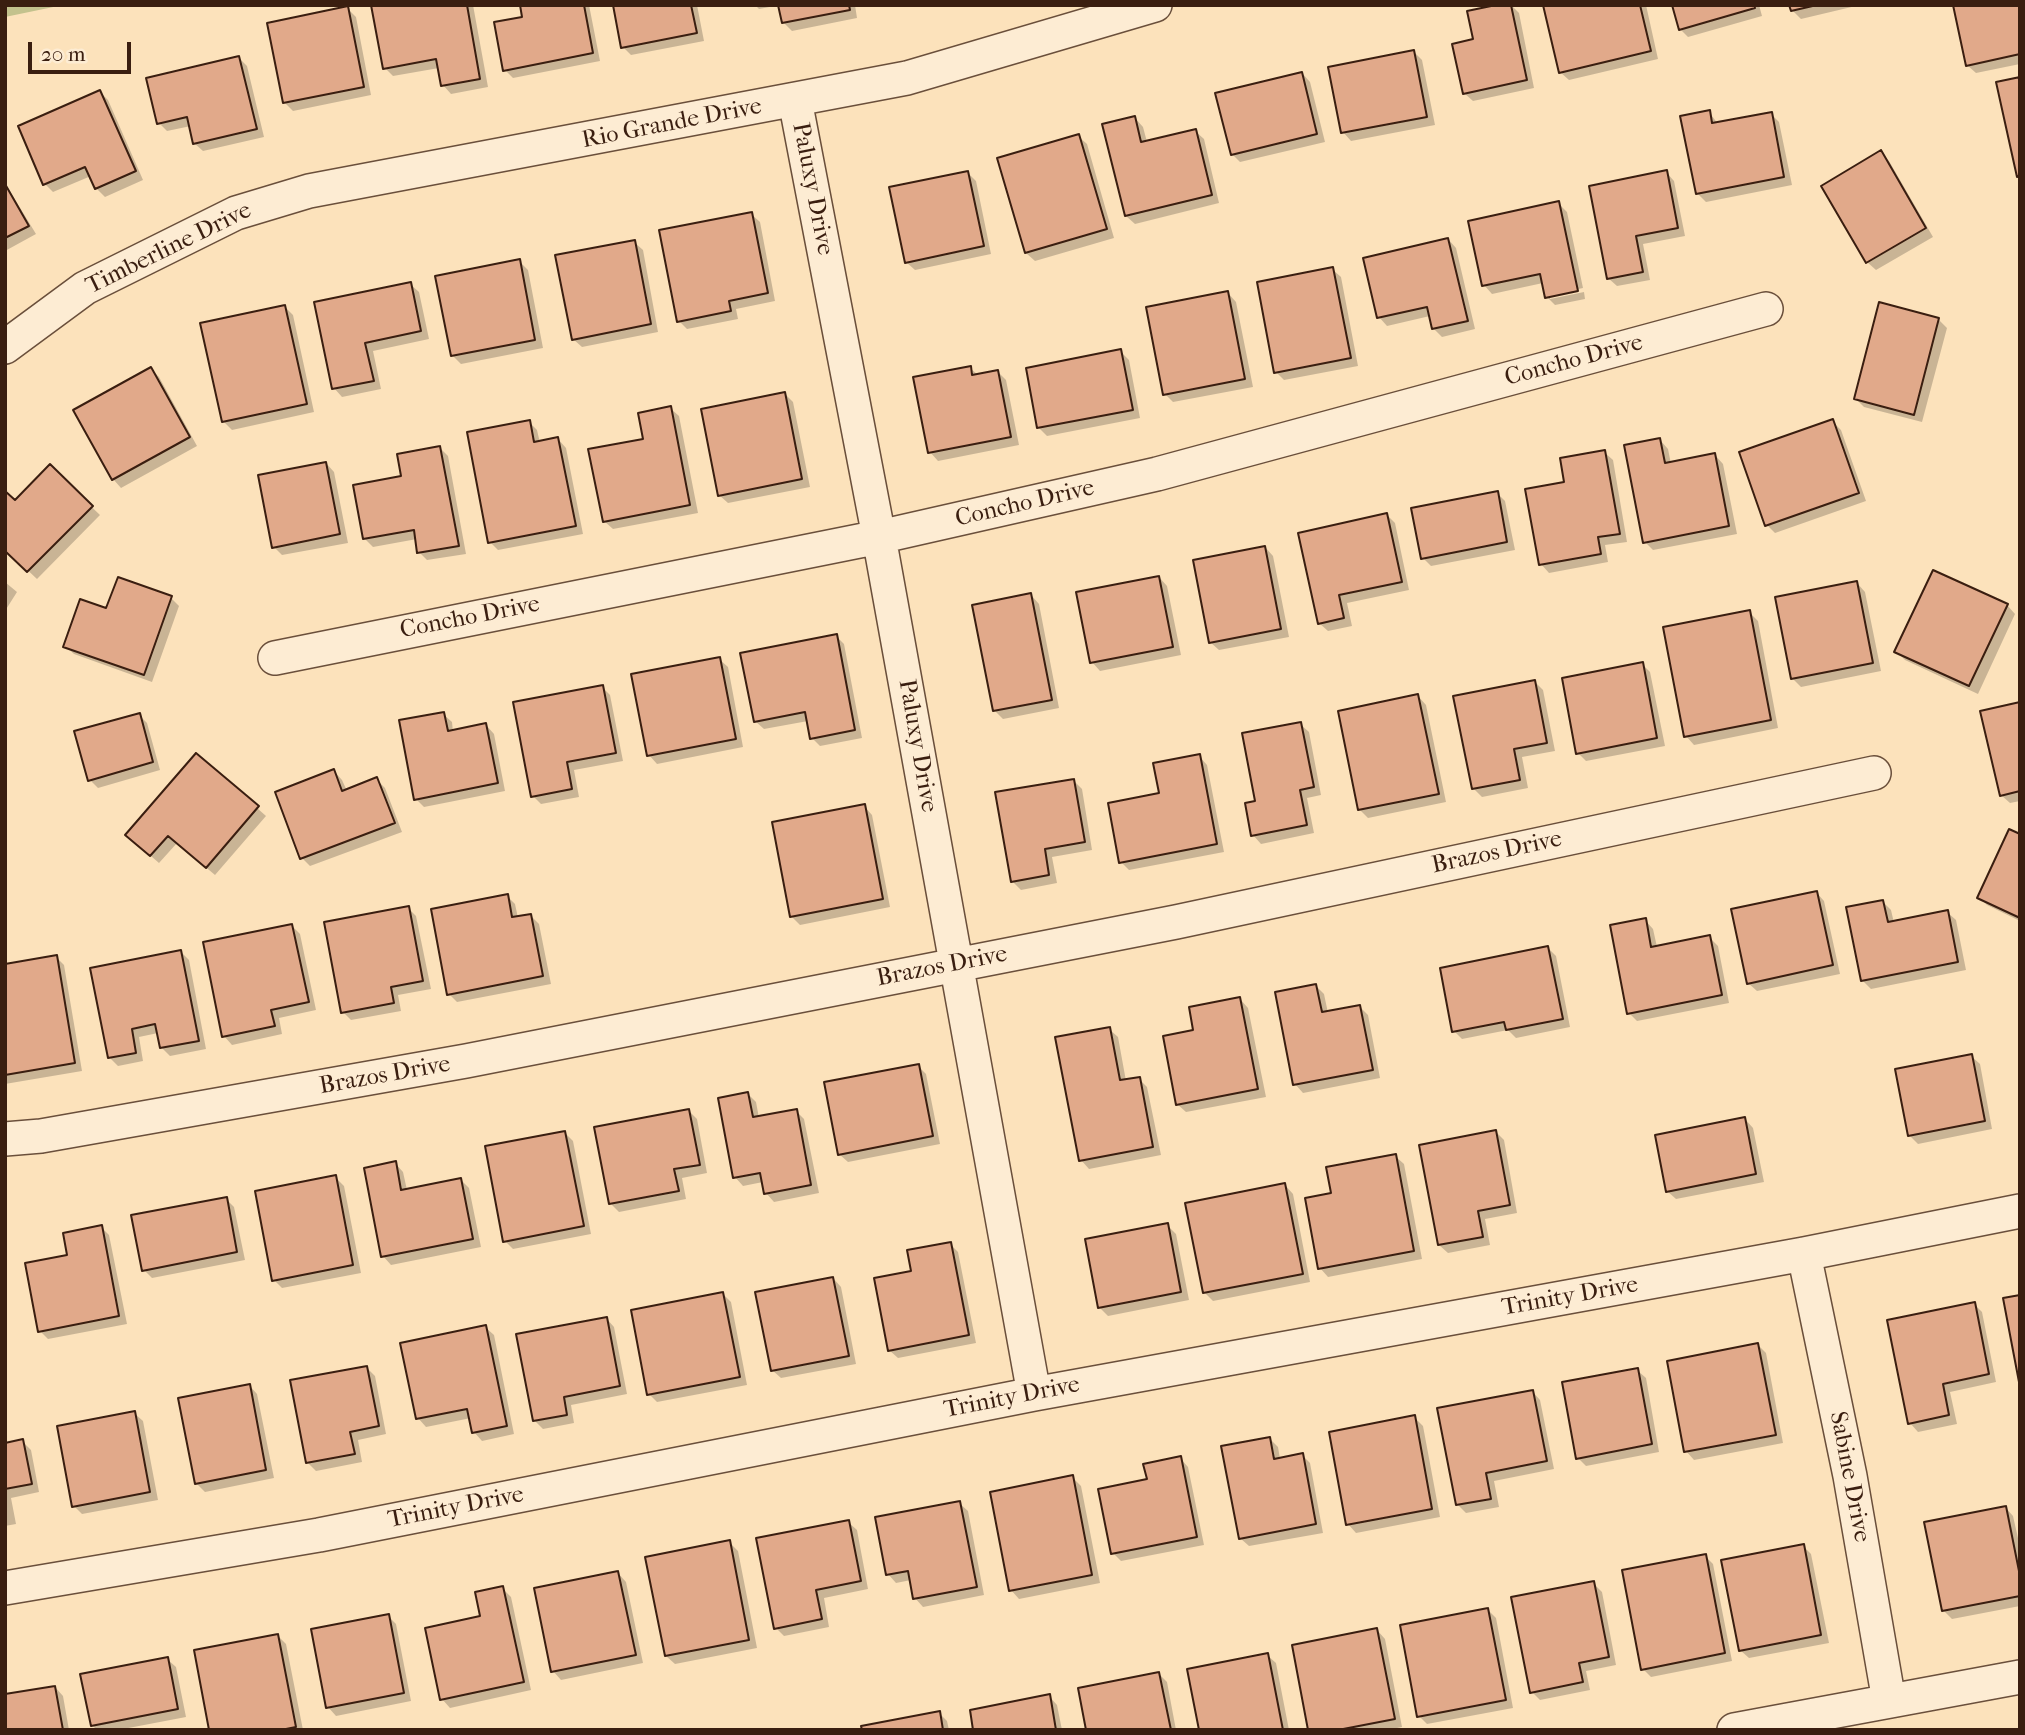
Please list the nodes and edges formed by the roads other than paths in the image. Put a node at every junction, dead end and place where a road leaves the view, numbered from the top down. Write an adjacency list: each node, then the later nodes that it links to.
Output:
1 (1155, 5): 2 (street, Rio Grande Drive)
2 (795, 100): 3 (street, Rio Grande Drive); 6 (street, Paluxy Drive)
3 (431, 169): 5 (street, Timberline Drive)
4 (1766, 309): 6 (street, Concho Drive)
5 (5, 347)
6 (879, 537): 7 (street, Concho Drive); 9 (street, Paluxy Drive)
7 (275, 658)
8 (1874, 773): 9 (street, Brazos Drive)
9 (957, 964): 10 (street, Brazos Drive); 13 (street, Paluxy Drive)
10 (5, 1139)
11 (2020, 1211): 12 (street, Trinity Drive)
12 (1804, 1254): 13 (street, Trinity Drive); 16 (street, Sabine Drive)
13 (1034, 1394): 14 (street, Trinity Drive)
14 (5, 1588)
15 (2020, 1677): 16 (street)
16 (1889, 1701): 17 (street)
17 (1752, 1728)

